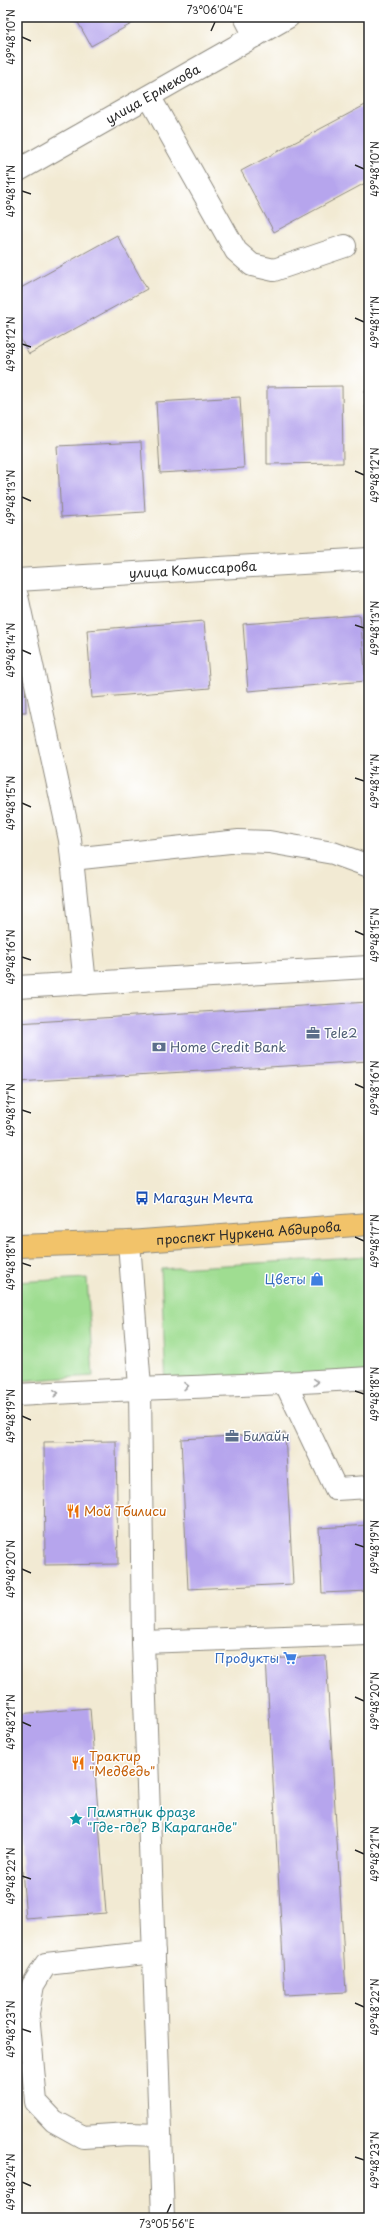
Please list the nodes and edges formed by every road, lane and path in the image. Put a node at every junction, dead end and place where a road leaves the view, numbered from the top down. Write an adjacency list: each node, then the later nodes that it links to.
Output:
1 (245, 17): 3 (street)
2 (288, 17): 3 (street, улица Ермекова)
3 (255, 36): 4 (street, улица Ермекова)
4 (150, 98): 5 (street, улица Ермекова); 6 (street)
5 (17, 171)
6 (345, 246)
7 (369, 559): 8 (street, улица Комиссарова)
8 (17, 580)
9 (17, 596): 10 (street)
10 (72, 859): 11 (street); 13 (street)
11 (369, 866)
12 (369, 967): 13 (street)
13 (86, 984): 14 (street)
14 (17, 987)
15 (369, 1224): 16 (main road, проспект Нуркена Абдирова)
16 (129, 1242): 17 (main road, проспект Нуркена Абдирова); 20 (street)
17 (17, 1246)
18 (369, 1378): 19 (street, one-way to 18)
19 (286, 1384): 20 (street, one-way to 19); 22 (street)
20 (140, 1388): 21 (street, one-way to 20); 24 (street)
21 (17, 1395)
22 (369, 1487)
23 (369, 1634): 24 (street)
24 (143, 1642): 25 (street)
25 (154, 1952): 26 (street); 26 (street)
26 (160, 2135): 27 (street)
27 (163, 2218)

